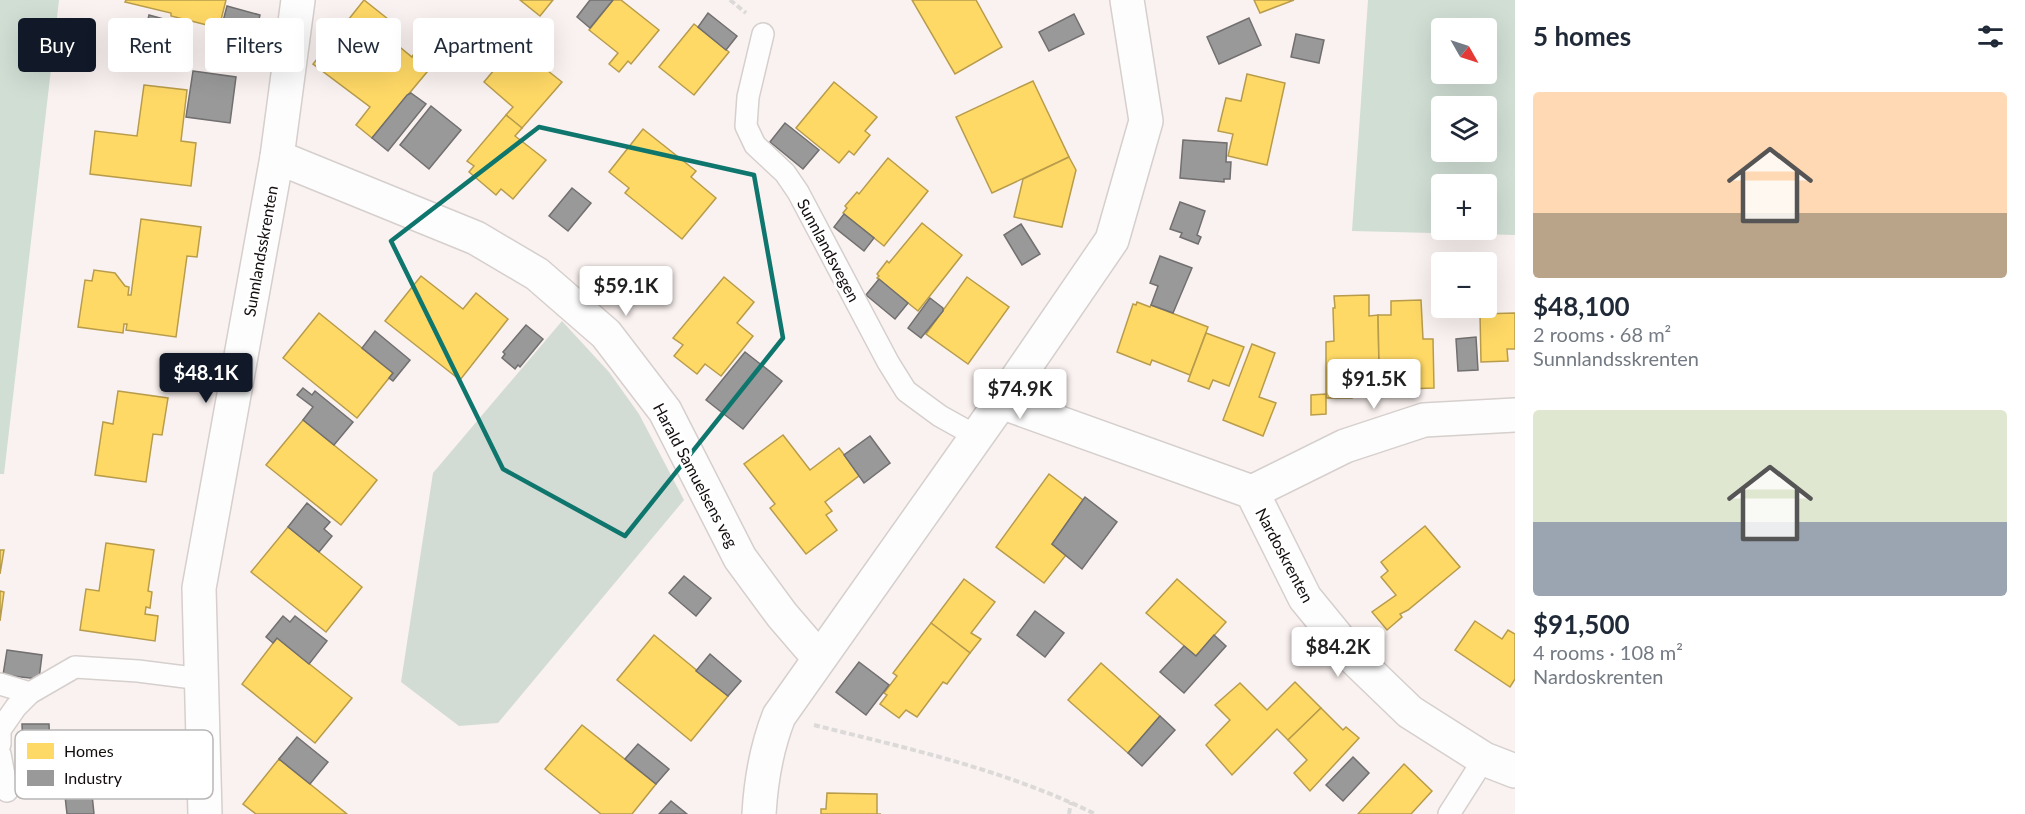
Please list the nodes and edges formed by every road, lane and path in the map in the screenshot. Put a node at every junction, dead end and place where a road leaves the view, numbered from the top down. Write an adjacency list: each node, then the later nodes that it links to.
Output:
1 (298, 0): 4 (street, Sunnlandsskrenten)
2 (1127, 0): 5 (street)
3 (763, 34): 7 (lane, Sunnlandsvegen)
4 (277, 157): 9 (street, Harald Samuelsens veg); 10 (street, Sunnlandsskrenten)
5 (1001, 402): 7 (street); 8 (street, Nardoskrenten)
6 (1515, 416): 8 (street, Nardoskrenten)
7 (976, 436): 9 (street)
8 (1252, 492): 17 (street, Nardoskrenten)
9 (819, 658): 13 (street)
10 (201, 679): 12 (lane); 14 (street, Sunnlandsskrenten)
11 (0, 684): 12 (lane)
12 (30, 693): 15 (lane)
13 (778, 716): 21 (path); 23 (street)
14 (203, 730)
15 (0, 744)
16 (0, 754): 19 (lane)
17 (1484, 759): 18 (street, Nardoskrenten); 26 (lane)
18 (1515, 771)
19 (7, 791)
20 (205, 799): 22 (street, Sunnlandsskrenten)
21 (1071, 802): 24 (path); 25 (path)
22 (205, 814)
23 (759, 814)
24 (1069, 814)
25 (1095, 814)
26 (1449, 814)

